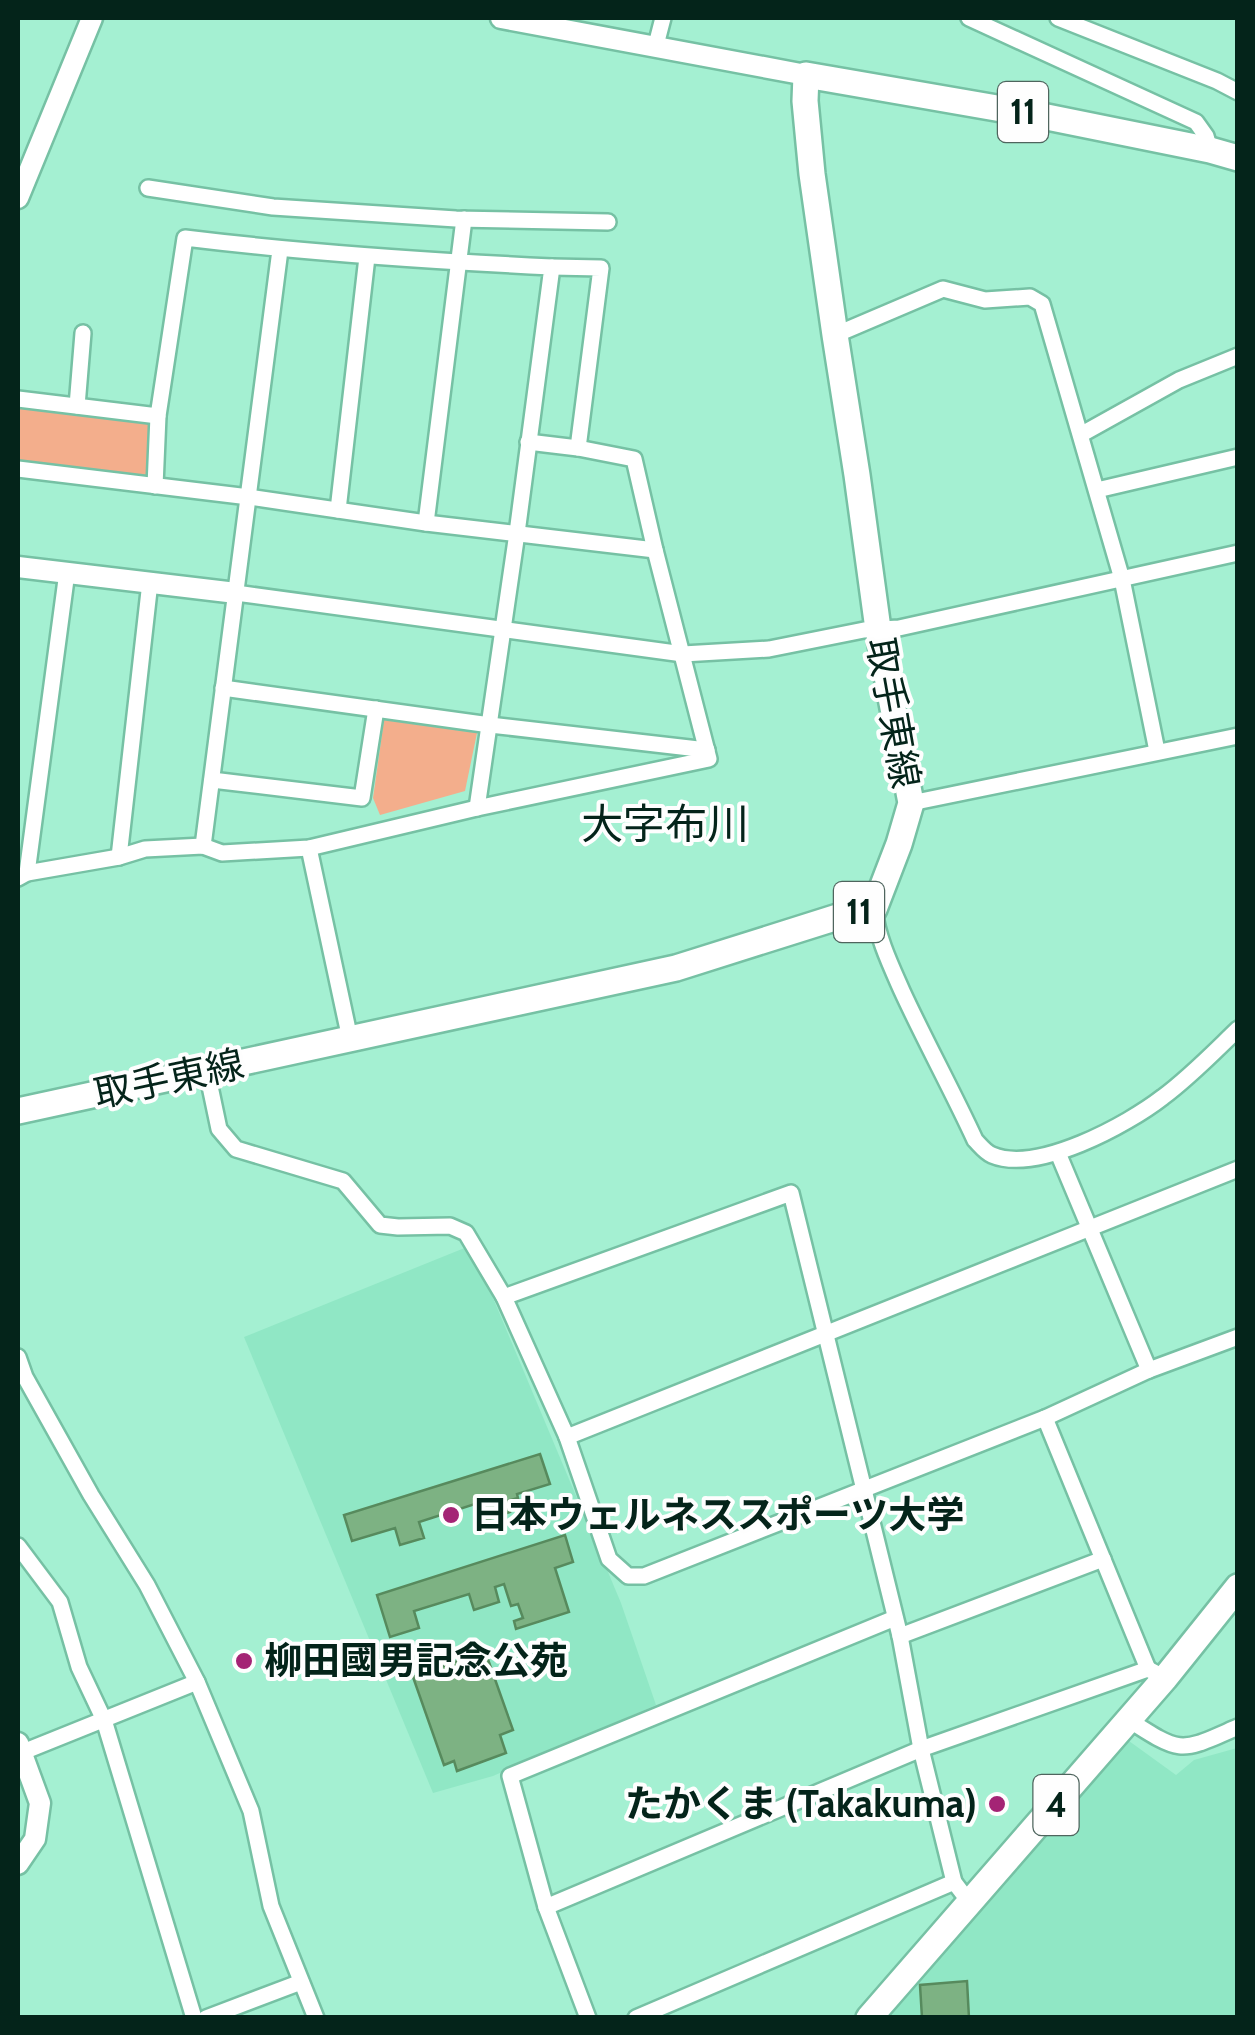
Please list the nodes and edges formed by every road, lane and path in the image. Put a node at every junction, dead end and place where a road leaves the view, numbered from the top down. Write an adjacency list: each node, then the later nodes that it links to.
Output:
1 (92, 18): 11 (street)
2 (502, 18): 6 (street)
3 (662, 18): 6 (street)
4 (969, 18): 9 (street)
5 (1058, 18): 8 (street)
6 (656, 45): 7 (street)
7 (806, 74): 9 (main road, 11); 21 (main road, 取手東線 / 11)
8 (1238, 92)
9 (1210, 150): 10 (main road, 11)
10 (1238, 158)
11 (22, 172): 13 (street)
12 (148, 188): 14 (street)
13 (18, 198)
14 (464, 219): 15 (street); 18 (street)
15 (608, 222)
16 (280, 250): 17 (street); 25 (street); 33 (street)
17 (367, 257): 18 (street); 34 (street)
18 (458, 262): 19 (street); 35 (street)
19 (552, 267): 27 (street); 28 (street)
20 (84, 333): 24 (street)
21 (835, 335): 26 (street); 45 (main road, 取手東線 / 11)
22 (1238, 356): 26 (street)
23 (18, 399): 24 (street)
24 (78, 406): 25 (street)
25 (158, 416): 31 (street)
26 (1082, 434): 32 (street)
27 (528, 442): 28 (street); 36 (street)
28 (578, 448): 37 (street)
29 (1238, 457): 32 (street)
30 (18, 469): 31 (street)
31 (154, 486): 33 (street)
32 (1097, 490): 41 (street)
33 (249, 497): 34 (street); 43 (street)
34 (338, 510): 35 (street)
35 (426, 523): 36 (street)
36 (518, 533): 37 (street); 44 (street)
37 (655, 550): 46 (street)
38 (1238, 552): 41 (street)
39 (18, 567): 40 (street)
40 (67, 572): 42 (street); 59 (street)
41 (1122, 579): 45 (street); 52 (street)
42 (150, 582): 43 (street); 58 (street)
43 (236, 593): 44 (street); 47 (street)
44 (504, 628): 46 (street); 49 (street)
45 (878, 628): 46 (street); 54 (main road, 取手東線 / 11)
46 (683, 654): 51 (street)
47 (223, 688): 48 (street); 53 (street)
48 (376, 709): 49 (street); 53 (street)
49 (490, 725): 51 (street); 55 (street)
50 (1238, 736): 52 (street)
51 (707, 750): 55 (street)
52 (1156, 751): 54 (street)
53 (212, 780): 56 (street)
54 (910, 803): 60 (main road, 取手東線 / 11)
55 (477, 808): 57 (street)
56 (203, 846): 57 (street); 58 (street)
57 (309, 848): 62 (street)
58 (119, 857): 59 (street)
59 (22, 876)
60 (874, 909): 62 (main road, 取手東線 / 11); 65 (street)
61 (1238, 1029): 65 (street)
62 (350, 1039): 63 (main road, 取手東線 / 11)
63 (207, 1072): 64 (main road, 取手東線 / 11); 68 (street)
64 (18, 1111)
65 (1058, 1153): 67 (street)
66 (1238, 1169): 67 (street)
67 (1090, 1228): 69 (street); 72 (street)
68 (504, 1297): 69 (street); 74 (street)
69 (825, 1334): 74 (street); 75 (street)
70 (1238, 1337): 72 (street)
71 (18, 1357): 82 (street)
72 (1150, 1370): 73 (street)
73 (1045, 1418): 75 (street); 77 (street)
74 (567, 1437): 75 (street)
75 (862, 1488): 79 (street)
76 (18, 1546): 83 (street)
77 (1103, 1559): 80 (street); 81 (street)
78 (1238, 1588): 81 (main road, 4)
79 (895, 1618): 80 (street); 90 (street)
80 (900, 1636): 86 (street)
81 (1156, 1674): 84 (main road, 4); 86 (street)
82 (197, 1682): 83 (street); 91 (street)
83 (104, 1720): 87 (street); 92 (street)
84 (1129, 1720): 85 (street); 89 (main road, 4)
85 (1238, 1727)
86 (922, 1749): 89 (street); 90 (street)
87 (19, 1750): 88 (street)
88 (18, 1864)
89 (962, 1892): 96 (street); 97 (main road, 4)
90 (546, 1906): 95 (street)
91 (300, 1982): 93 (street); 94 (street)
92 (194, 2018)
93 (206, 2018)
94 (316, 2018)
95 (588, 2018)
96 (636, 2018)
97 (869, 2018)

